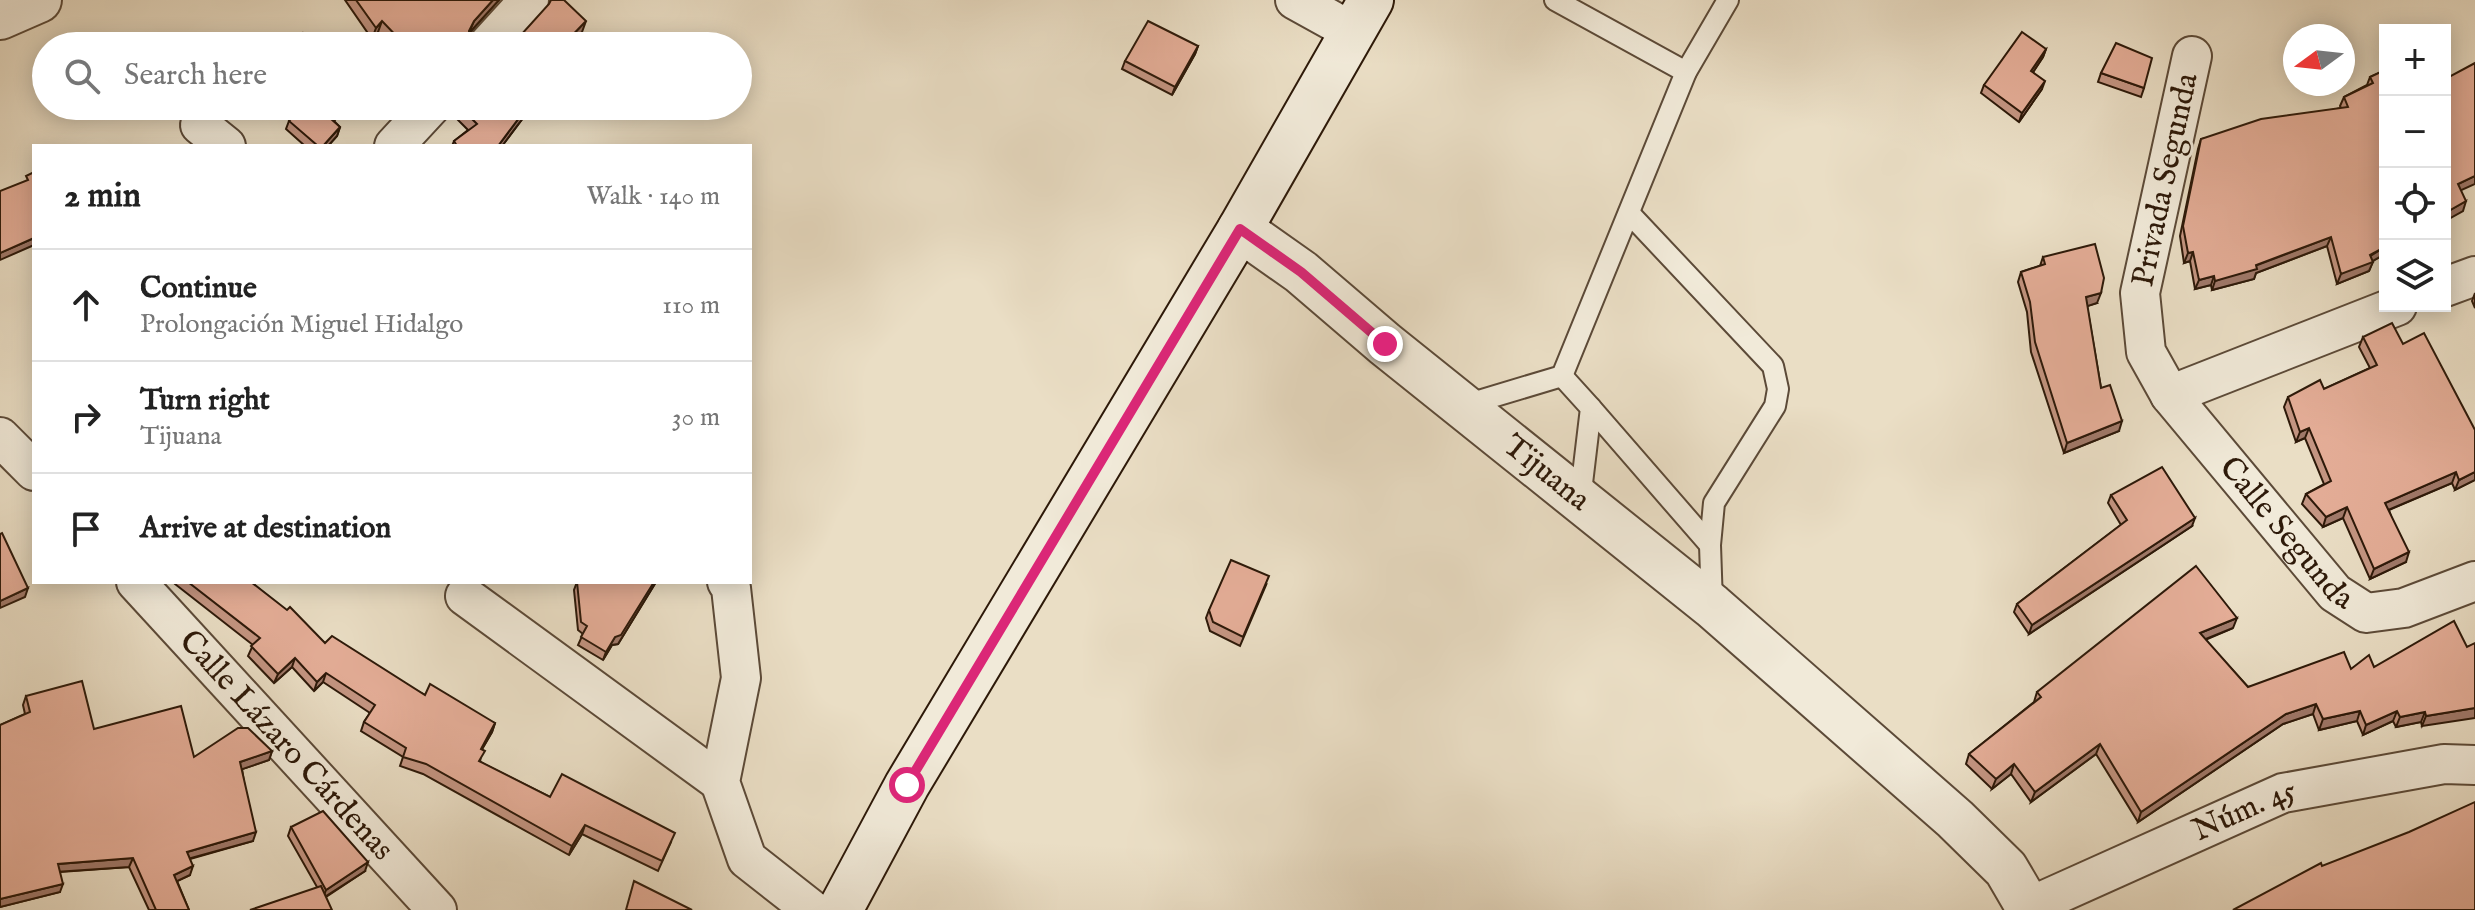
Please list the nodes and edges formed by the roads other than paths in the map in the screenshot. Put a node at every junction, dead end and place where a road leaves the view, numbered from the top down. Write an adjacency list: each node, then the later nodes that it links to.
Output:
1 (39, 0): 7 (street)
2 (529, 0): 8 (street)
3 (1295, 0): 6 (street)
4 (1555, 0): 10 (lane)
5 (1728, 0): 10 (lane)
6 (1361, 16): 14 (street)
7 (0, 17)
8 (500, 32)
9 (2192, 56): 19 (street, Privada Segunda)
10 (1686, 72): 13 (lane)
11 (418, 120): 12 (street)
12 (396, 144)
13 (1629, 213): 18 (lane); 23 (lane)
14 (1240, 229): 20 (street, Tijuana); 34 (street)
15 (2475, 276): 16 (street)
16 (2451, 285)
17 (2382, 312): 19 (street)
18 (1562, 376): 20 (lane); 21 (lane)
19 (2170, 395): 24 (street, Calle Segunda)
20 (1462, 406): 22 (street, Tijuana)
21 (1591, 408): 22 (lane); 23 (lane)
22 (1580, 500): 28 (street, Tijuana)
23 (1710, 545): 28 (lane)
24 (2475, 581)
25 (138, 584): 32 (street, Calle Lázaro Cárdenas)
26 (728, 584): 30 (street)
27 (465, 596): 30 (street)
28 (1712, 606): 31 (street, Tijuana)
29 (2475, 765): 31 (street, Núm. 45)
30 (720, 782): 33 (street)
31 (2029, 908)
32 (437, 910)
33 (812, 910)
34 (840, 910)

